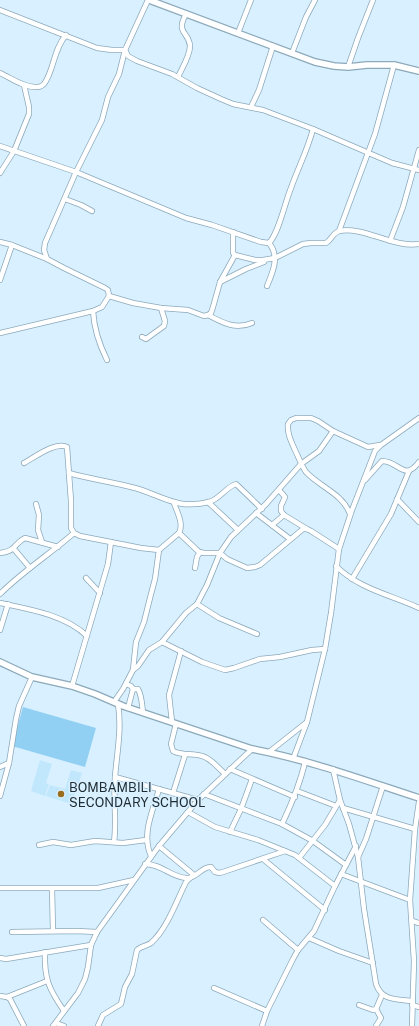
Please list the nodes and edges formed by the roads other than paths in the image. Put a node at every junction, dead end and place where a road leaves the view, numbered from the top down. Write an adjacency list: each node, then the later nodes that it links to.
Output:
1 (149, 0): 6 (street); 10 (street)
2 (251, 0): 7 (street)
3 (315, 0): 11 (street)
4 (373, 0): 13 (street)
5 (0, 10): 8 (street)
6 (186, 14): 7 (street); 16 (street)
7 (238, 33): 9 (street)
8 (66, 35): 10 (street); 17 (street)
9 (273, 46): 11 (street); 18 (street)
10 (125, 50): 16 (street); 25 (street)
11 (292, 53): 13 (street)
12 (394, 65): 13 (street); 14 (street); 23 (street)
13 (348, 67)
14 (419, 71)
15 (0, 73): 17 (street)
16 (178, 76): 18 (street)
17 (24, 85): 22 (street)
18 (251, 107): 19 (street)
19 (313, 129): 23 (street); 33 (street)
20 (0, 146): 22 (street)
21 (419, 150): 24 (street)
22 (14, 151): 25 (street); 26 (street)
23 (368, 152): 24 (street); 29 (street)
24 (417, 170): 31 (street)
25 (76, 172): 27 (street); 30 (street)
26 (0, 173)
27 (65, 199): 28 (street); 38 (street)
28 (92, 211)
29 (339, 231): 31 (street); 37 (street)
30 (233, 232): 33 (street); 36 (street)
31 (390, 241): 34 (street)
32 (0, 242): 35 (street)
33 (269, 243): 37 (street)
34 (419, 244)
35 (12, 246): 38 (street); 41 (street)
36 (235, 255): 39 (street); 42 (street)
37 (275, 258): 39 (street); 40 (street)
38 (47, 259): 44 (street)
39 (264, 261): 40 (street); 42 (street)
40 (273, 269): 43 (street)
41 (0, 280)
42 (220, 282): 47 (street)
43 (268, 286)
44 (109, 296): 45 (street); 46 (street)
45 (161, 308): 47 (street); 50 (street)
46 (93, 311): 49 (street); 51 (street)
47 (208, 315): 48 (street)
48 (252, 323)
49 (1, 331)
50 (142, 337)
51 (106, 360)
52 (419, 418): 54 (street)
53 (333, 432): 54 (street); 57 (street); 57 (street)
54 (380, 445): 60 (street)
55 (419, 462): 58 (street)
56 (24, 463): 59 (street)
57 (301, 464): 61 (street); 68 (street)
58 (409, 471): 60 (street); 62 (street)
59 (69, 473): 64 (street); 74 (street)
60 (363, 481): 68 (street)
61 (279, 490): 66 (street); 69 (street)
62 (397, 498): 70 (street); 90 (street)
63 (208, 502): 64 (street); 66 (street); 73 (street)
64 (174, 503): 75 (street)
65 (36, 504): 77 (street)
66 (262, 508): 67 (street)
67 (256, 513): 71 (street); 73 (street)
68 (350, 514): 81 (street)
69 (284, 515): 71 (street); 72 (street)
70 (419, 522)
71 (272, 525): 76 (street)
72 (307, 529): 76 (street); 81 (street)
73 (238, 530): 85 (street)
74 (74, 533): 78 (street); 79 (street)
75 (179, 533): 82 (street); 83 (street)
76 (290, 539): 85 (street)
77 (42, 542): 79 (street); 80 (street)
78 (111, 542): 82 (street); 91 (street)
79 (58, 547): 87 (street)
80 (14, 549): 84 (street); 87 (street)
81 (339, 549): 86 (street)
82 (159, 550): 104 (street)
83 (200, 552): 85 (street); 88 (street)
84 (0, 553)
85 (220, 553): 95 (street)
86 (336, 566): 90 (street); 101 (street)
87 (30, 568): 92 (street)
88 (195, 568)
89 (86, 578): 91 (street)
90 (352, 579): 96 (street)
91 (100, 593): 99 (street)
92 (0, 594)
93 (0, 603): 94 (street)
94 (8, 604): 97 (street); 99 (street)
95 (197, 604): 98 (street); 100 (street)
96 (419, 608)
97 (0, 630)
98 (258, 634)
99 (87, 636): 107 (street)
100 (162, 642): 102 (street); 104 (street)
101 (325, 649): 102 (street); 112 (street)
102 (181, 651): 113 (street)
103 (0, 662): 105 (street)
104 (133, 670): 106 (street)
105 (32, 677): 107 (street); 119 (street)
106 (126, 684): 108 (street); 109 (street)
107 (72, 686): 109 (street)
108 (133, 689): 110 (street); 111 (street)
109 (116, 703): 110 (street); 124 (street)
110 (128, 708): 111 (street)
111 (143, 713): 113 (street)
112 (307, 722): 115 (street); 117 (street)
113 (174, 723): 114 (street); 116 (street)
114 (252, 749): 115 (street); 121 (street)
115 (269, 752): 117 (street)
116 (185, 755): 123 (street); 129 (street)
117 (293, 758): 118 (street)
118 (305, 762): 122 (street); 128 (street)
119 (9, 763): 120 (street); 131 (street)
120 (0, 767)
121 (230, 769): 123 (street); 125 (street)
122 (333, 770): 126 (street); 135 (street)
123 (225, 774): 130 (street)
124 (115, 777): 127 (street); 147 (street)
125 (252, 779): 132 (street); 139 (street)
126 (383, 786): 133 (street); 141 (street)
127 (159, 789): 129 (street); 145 (street)
128 (297, 791): 132 (street); 137 (street)
129 (173, 793): 134 (street)
130 (204, 794): 134 (street); 139 (street)
131 (0, 796)
132 (295, 797): 142 (street)
133 (419, 798)
134 (198, 800): 140 (street)
135 (340, 800): 137 (street); 138 (street)
136 (419, 802): 143 (street)
137 (336, 806): 146 (street)
138 (343, 808): 141 (street); 150 (street)
139 (241, 809): 142 (street); 144 (street)
140 (188, 812): 144 (street); 149 (street)
141 (373, 817): 143 (street); 154 (street)
142 (282, 824): 146 (street)
143 (415, 829): 155 (street)
144 (230, 832): 151 (street)
145 (146, 840): 147 (street); 152 (street)
146 (313, 841): 156 (street); 159 (street)
147 (114, 842): 148 (street)
148 (39, 845)
149 (159, 846): 152 (street); 161 (street)
150 (356, 846): 154 (street); 159 (street)
151 (285, 851): 156 (street); 157 (street)
152 (151, 856): 158 (street)
153 (419, 856): 155 (street)
154 (358, 857): 163 (street)
155 (413, 857): 167 (street)
156 (299, 858): 164 (street)
157 (262, 859): 161 (street); 168 (street)
158 (145, 864): 161 (street); 162 (street)
159 (346, 865): 160 (street)
160 (341, 874): 163 (street); 164 (street)
161 (192, 877): 196 (street)
162 (134, 880): 166 (street); 174 (street)
163 (361, 882): 167 (street); 181 (street)
164 (335, 886): 168 (street)
165 (0, 888): 166 (street)
166 (52, 888): 172 (street)
167 (410, 900): 170 (street)
168 (325, 910): 175 (street)
169 (263, 920): 177 (street)
170 (412, 921): 171 (street); 180 (street)
171 (419, 923)
172 (53, 931): 173 (street); 174 (street)
173 (12, 932)
174 (97, 932): 176 (street)
175 (309, 938): 177 (street); 181 (street)
176 (91, 945): 178 (street); 192 (street)
177 (298, 950): 191 (street)
178 (45, 952): 179 (street); 182 (street)
179 (0, 958)
180 (417, 962): 187 (street)
181 (373, 963): 184 (street)
182 (47, 981): 186 (street); 192 (street)
183 (214, 988): 191 (street)
184 (382, 995): 187 (street); 190 (street)
185 (0, 996): 186 (street)
186 (7, 997): 194 (street)
187 (412, 1003): 189 (street); 199 (street)
188 (359, 1005): 190 (street)
189 (419, 1007)
190 (376, 1009): 198 (street)
191 (267, 1011): 197 (street)
192 (64, 1012): 193 (street)
193 (54, 1025): 195 (street)
194 (24, 1026)
195 (64, 1026)
196 (98, 1026)
197 (261, 1026)
198 (376, 1026)
199 (412, 1026)

